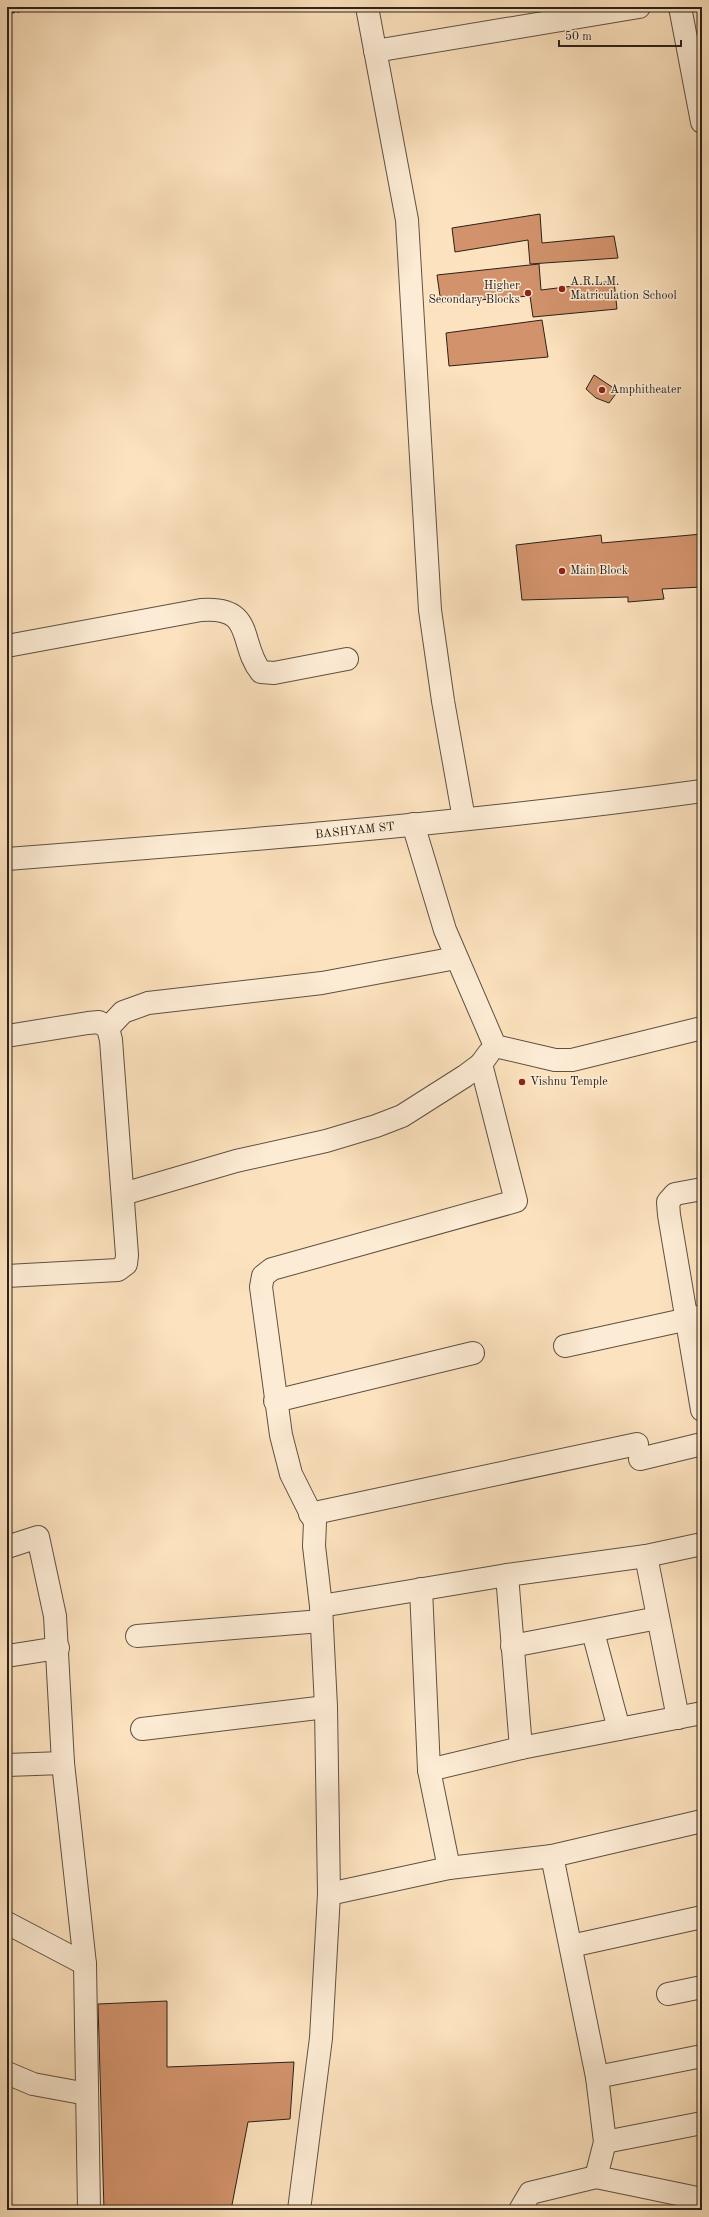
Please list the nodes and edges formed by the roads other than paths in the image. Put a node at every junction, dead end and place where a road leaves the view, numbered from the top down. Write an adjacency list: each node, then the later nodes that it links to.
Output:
1 (367, 7): 4 (street)
2 (639, 7): 4 (street)
3 (680, 7): 5 (street)
4 (375, 51): 10 (street)
5 (698, 75): 6 (street)
6 (702, 122)
7 (7, 646): 8 (street)
8 (347, 659)
9 (702, 792): 10 (street, BASHYAM ST)
10 (464, 819): 11 (street, BASHYAM ST)
11 (413, 824): 12 (street, BASHYAM ST); 13 (street)
12 (7, 859)
13 (456, 958): 14 (street); 17 (street)
14 (108, 1028): 16 (street); 20 (street)
15 (702, 1028): 17 (street)
16 (7, 1036)
17 (495, 1046): 18 (street)
18 (482, 1064): 20 (street); 25 (street)
19 (702, 1189): 22 (street)
20 (123, 1194): 21 (street)
21 (7, 1276)
22 (694, 1317): 23 (street); 26 (street)
23 (565, 1346)
24 (473, 1353): 25 (street)
25 (275, 1401): 28 (street)
26 (702, 1410)
27 (702, 1444): 28 (street)
28 (310, 1514): 34 (street)
29 (702, 1544): 31 (street)
30 (7, 1547): 39 (street)
31 (646, 1556): 32 (street); 35 (street)
32 (507, 1575): 33 (street); 38 (street)
33 (421, 1589): 34 (street); 49 (street)
34 (321, 1614): 37 (street); 41 (street)
35 (658, 1618): 36 (street); 43 (street)
36 (593, 1632): 38 (street); 45 (street)
37 (137, 1636)
38 (512, 1646): 46 (street)
39 (58, 1648): 40 (street); 47 (street)
40 (7, 1656)
41 (326, 1707): 44 (street); 53 (street)
42 (702, 1713): 43 (street)
43 (678, 1718): 45 (street)
44 (142, 1729)
45 (619, 1729): 46 (street)
46 (521, 1748): 49 (street)
47 (63, 1763): 48 (street); 57 (street)
48 (7, 1765)
49 (429, 1770): 52 (street)
50 (702, 1821): 51 (street)
51 (552, 1856): 52 (street); 56 (street)
52 (450, 1868): 53 (street)
53 (329, 1894): 69 (street)
54 (702, 1917): 56 (street)
55 (7, 1923): 57 (street)
56 (571, 1946): 62 (street)
57 (85, 1964): 63 (street)
58 (702, 1987): 59 (street)
59 (668, 1994)
60 (702, 2056): 62 (street)
61 (7, 2073): 63 (street)
62 (597, 2077): 65 (street)
63 (87, 2094): 68 (street)
64 (702, 2123): 65 (street)
65 (605, 2142): 66 (street)
66 (596, 2177): 67 (street); 70 (street)
67 (702, 2199)
68 (89, 2210)
69 (299, 2210)
70 (520, 2210)

